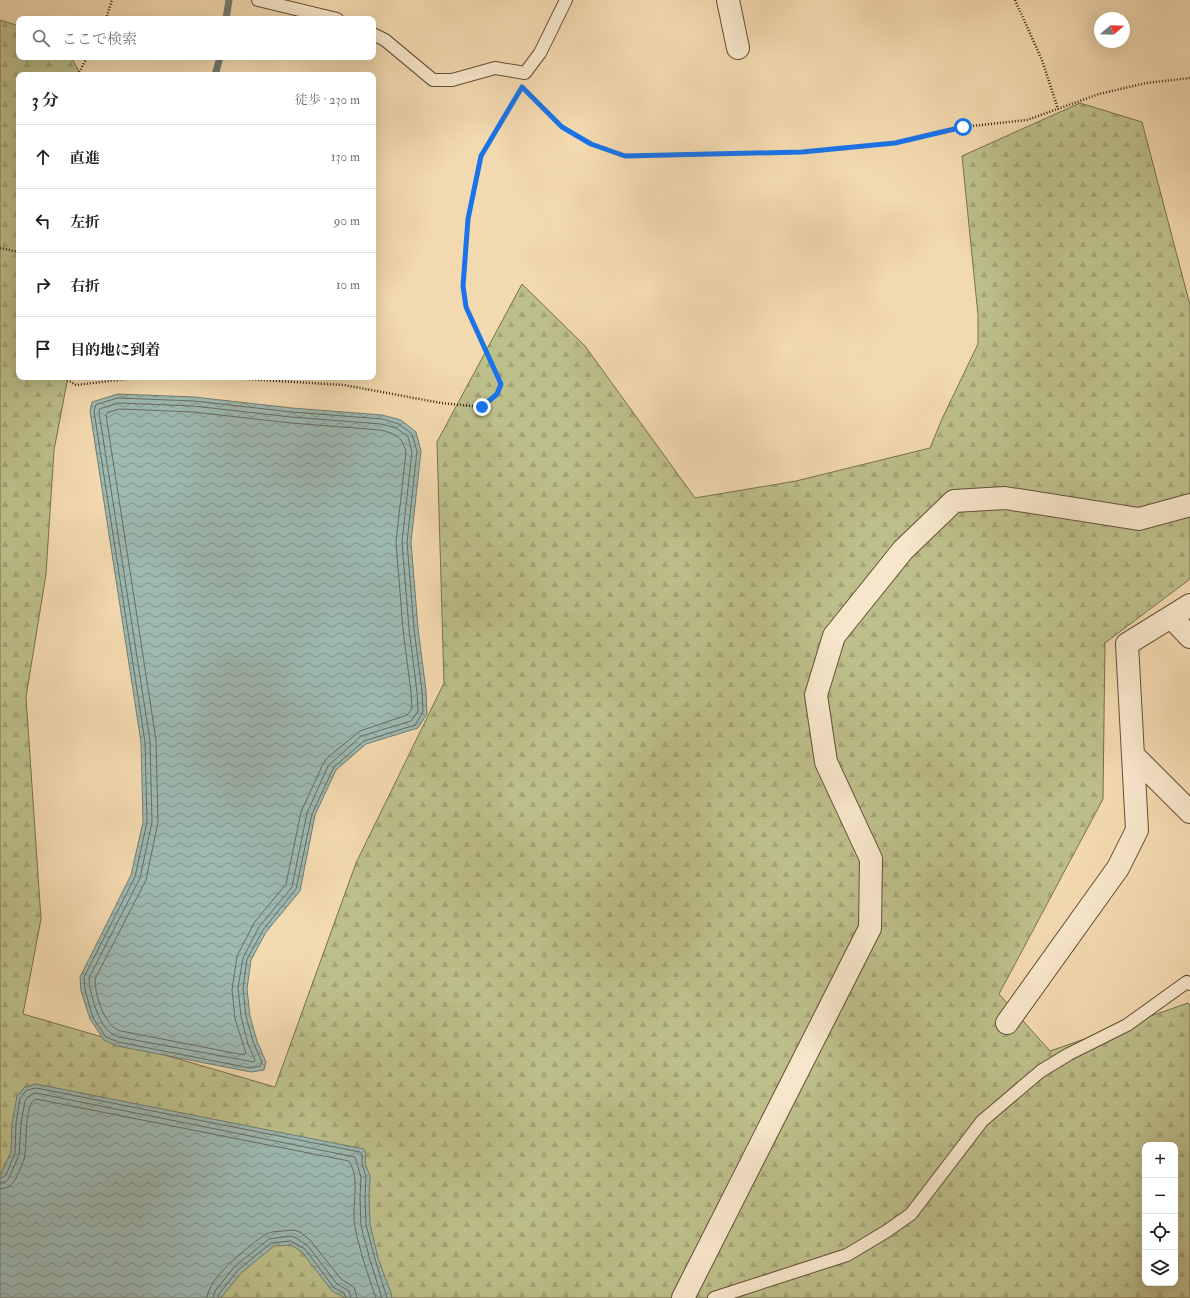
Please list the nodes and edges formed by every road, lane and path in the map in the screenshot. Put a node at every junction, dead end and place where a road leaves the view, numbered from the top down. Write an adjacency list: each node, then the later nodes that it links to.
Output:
1 (112, 0): 6 (path)
2 (258, 0): 7 (lane)
3 (566, 0): 8 (lane)
4 (728, 0): 9 (street)
5 (1015, 0): 13 (path)
6 (107, 16)
7 (325, 16)
8 (376, 36)
9 (738, 48)
10 (86, 60): 11 (path)
11 (80, 72)
12 (1190, 78): 13 (path)
13 (1058, 109): 18 (path)
14 (0, 248): 15 (path)
15 (16, 251)
16 (67, 380): 17 (path)
17 (118, 380)
18 (262, 380)
19 (1190, 505): 27 (street)
20 (1190, 605): 21 (street)
21 (1171, 617): 22 (street); 23 (street)
22 (1190, 637)
23 (1133, 755): 24 (street); 26 (street)
24 (1190, 812)
25 (1190, 984): 28 (lane)
26 (1007, 1023)
27 (684, 1298)
28 (714, 1298)

